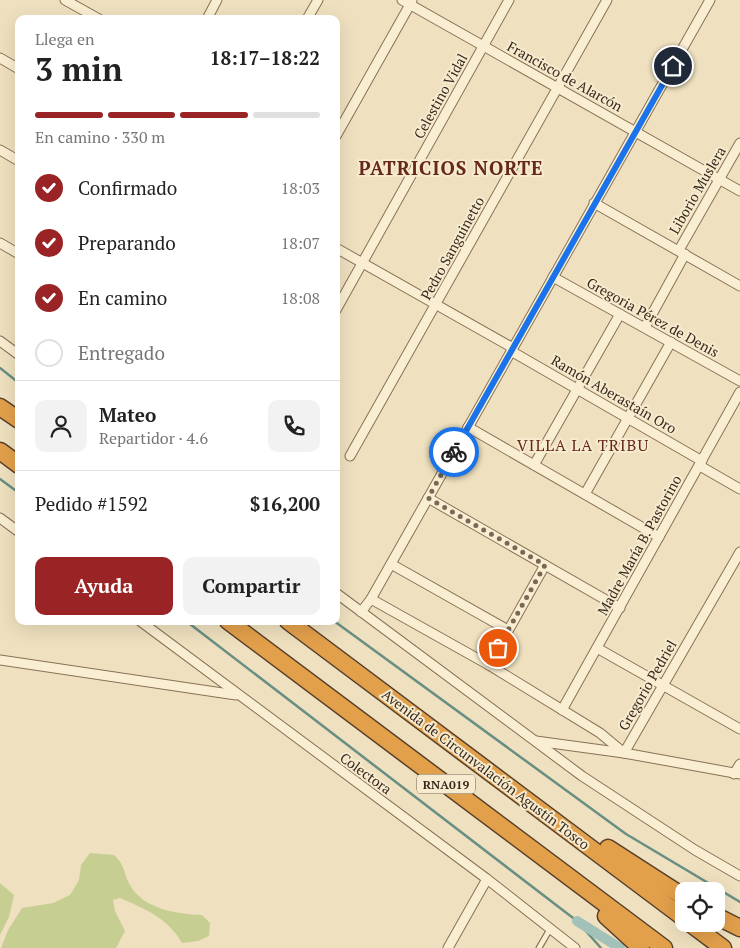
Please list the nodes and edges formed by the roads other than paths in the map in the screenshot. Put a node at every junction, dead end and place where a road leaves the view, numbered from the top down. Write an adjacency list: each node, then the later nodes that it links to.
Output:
1 (65, 0): 8 (street)
2 (217, 0): 9 (street)
3 (318, 0): 10 (street)
4 (509, 0): 11 (street, Celestino Vidal)
5 (608, 0): 14 (street, Pedro Sanguinetto)
6 (710, 0): 16 (street)
7 (408, 2): 11 (street, Francisco de Alarcón); 15 (street)
8 (91, 15)
9 (209, 15)
10 (310, 15)
11 (483, 46): 14 (street, Francisco de Alarcón); 27 (street, Celestino Vidal)
12 (0, 58): 13 (street)
13 (15, 66)
14 (558, 88): 16 (street, Francisco de Alarcón); 31 (street, Pedro Sanguinetto)
15 (340, 129)
16 (636, 132): 20 (street, Francisco de Alarcón); 22 (street)
17 (740, 143): 20 (street, Liborio Muslera)
18 (0, 150): 19 (street)
19 (15, 159)
20 (720, 179): 21 (street, Francisco de Alarcón); 26 (street, Liborio Muslera)
21 (740, 191)
22 (594, 203): 26 (street); 28 (street)
23 (0, 243): 25 (street)
24 (340, 250): 27 (street, Ramón Aberastaín Oro)
25 (15, 252)
26 (682, 252): 29 (street); 33 (street, Liborio Muslera)
27 (363, 263): 30 (street, Celestino Vidal); 31 (street, Ramón Aberastaín Oro)
28 (553, 277): 32 (street, Gregoria Pérez de Denis); 36 (street)
29 (740, 286)
30 (340, 303)
31 (436, 305): 36 (street, Ramón Aberastaín Oro); 46 (street, Pedro Sanguinetto)
32 (620, 314): 33 (street, Gregoria Pérez de Denis); 39 (street)
33 (645, 327): 35 (street, Gregoria Pérez de Denis)
34 (0, 341): 37 (street)
35 (671, 342): 38 (street, Gregoria Pérez de Denis); 43 (street)
36 (512, 349): 39 (street, Ramón Aberastaín Oro); 44 (street)
37 (15, 351)
38 (740, 381)
39 (578, 389): 43 (street, Ramón Aberastaín Oro); 49 (street)
40 (740, 392): 48 (street, Madre María B. Pastorino)
41 (0, 406): 42 (highway)
42 (15, 417)
43 (627, 418): 48 (street, Ramón Aberastaín Oro); 51 (street)
44 (468, 428): 49 (street); 52 (street)
45 (0, 451): 47 (highway)
46 (350, 456)
47 (15, 462)
48 (701, 463): 50 (street, Ramón Aberastaín Oro); 55 (street, Madre María B. Pastorino)
49 (534, 465): 51 (street)
50 (740, 489)
51 (585, 494): 55 (street)
52 (428, 498): 57 (street); 58 (street)
53 (0, 518): 54 (street)
54 (15, 529)
55 (659, 537): 61 (street, Madre María B. Pastorino)
56 (740, 552): 70 (street, Gregorio Pedriel)
57 (391, 564): 60 (street); 66 (street)
58 (545, 565): 61 (street); 66 (street)
59 (340, 596): 62 (street)
60 (371, 599): 62 (street); 69 (street)
61 (620, 608): 67 (street, Madre María B. Pastorino)
62 (361, 612): 74 (street)
63 (145, 625): 71 (street, Colectora)
64 (233, 625): 79 (highway, RNA019)
65 (293, 625): 75 (highway, Avenida de Circunvalación Agustín Tosco / RNA019)
66 (508, 630): 69 (street)
67 (598, 648): 70 (street); 72 (street, Madre María B. Pastorino)
68 (0, 660): 71 (street)
69 (489, 666): 72 (street)
70 (663, 685): 73 (street); 76 (street, Gregorio Pedriel)
71 (238, 695): 81 (street, Colectora)
72 (562, 710): 76 (street)
73 (740, 729)
74 (534, 740): 76 (street, Gregorio Pedriel); 80 (street)
75 (456, 746): 82 (highway); 83 (highway, Avenida de Circunvalación Agustín Tosco / RNA019)
76 (624, 753): 78 (street)
77 (740, 764): 78 (street)
78 (737, 774)
79 (563, 872): 91 (highway); 92 (highway, RNA019)
80 (740, 876)
81 (487, 879): 85 (street, Colectora); 88 (street)
82 (675, 891)
83 (675, 911)
84 (725, 920): 86 (highway)
85 (550, 928): 89 (lane); 90 (street, Colectora)
86 (740, 928)
87 (702, 932): 93 (highway)
88 (448, 948)
89 (539, 948)
90 (574, 948)
91 (642, 948)
92 (664, 948)
93 (723, 948)

